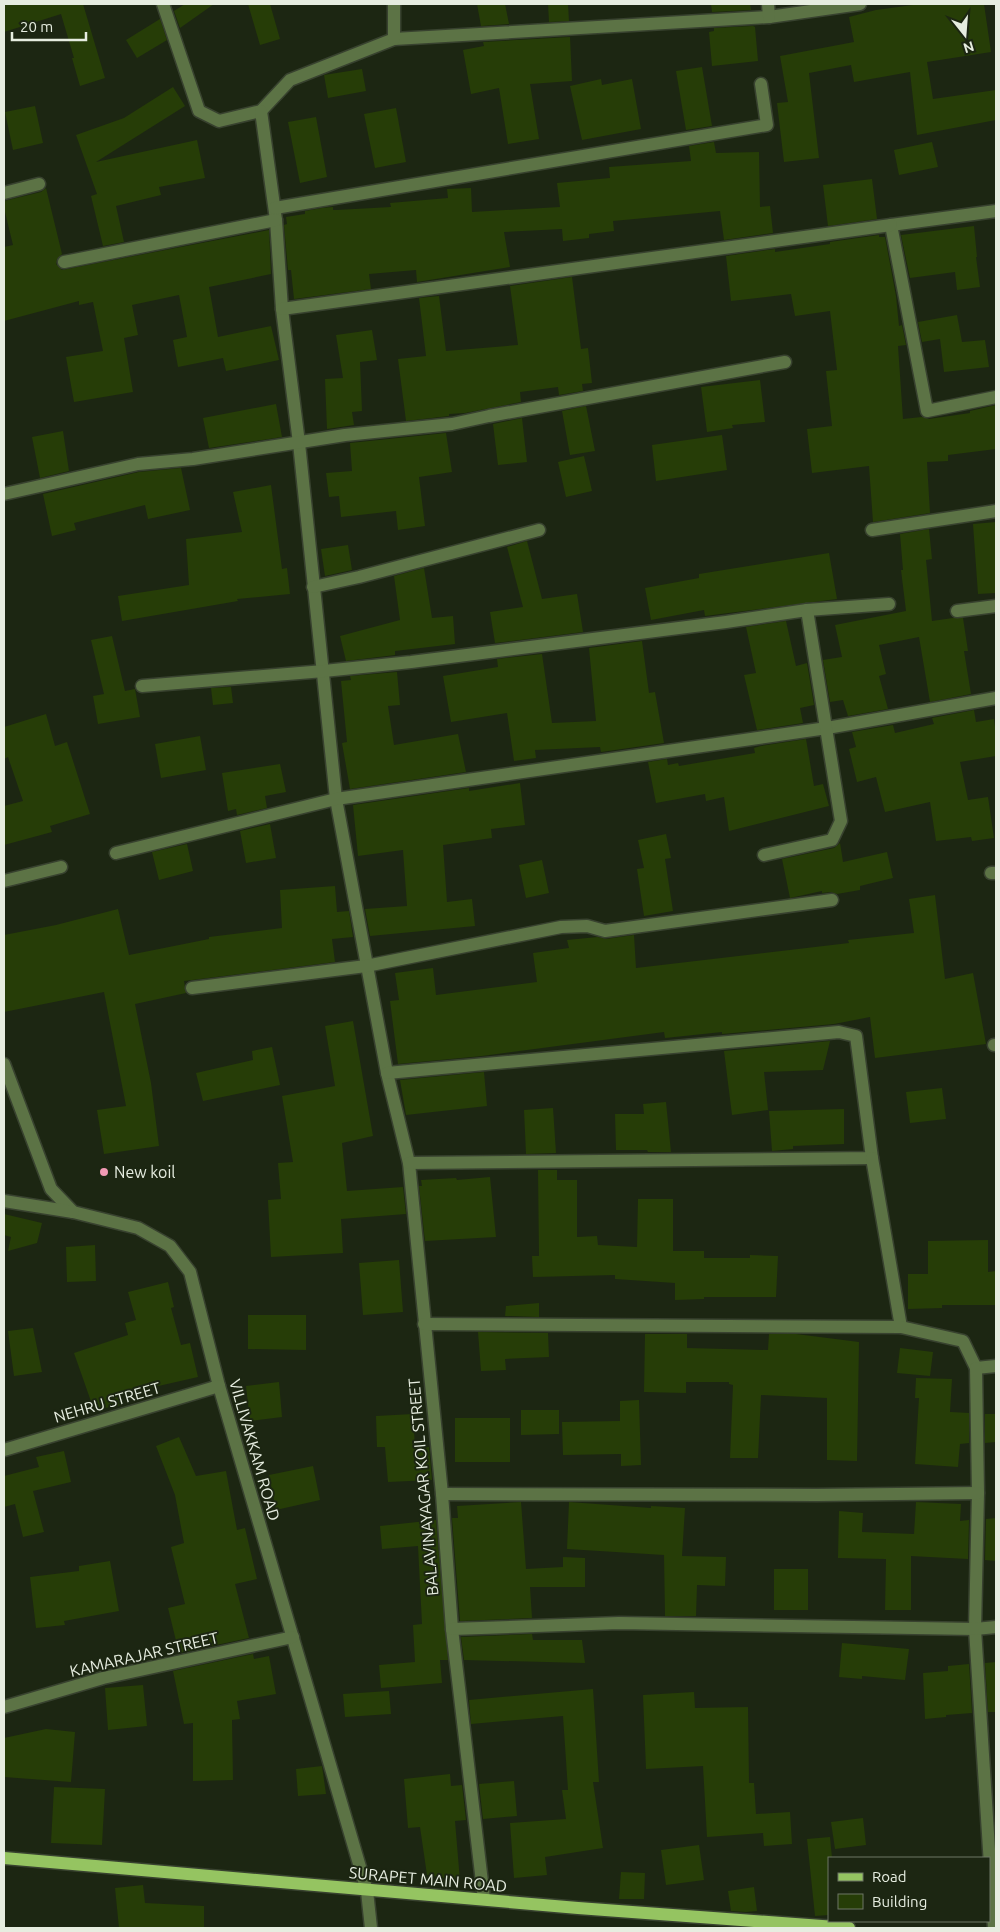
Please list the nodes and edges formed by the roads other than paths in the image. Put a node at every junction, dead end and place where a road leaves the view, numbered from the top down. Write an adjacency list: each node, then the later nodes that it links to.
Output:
1 (163, 4): 8 (street)
2 (394, 4): 6 (street)
3 (768, 4): 5 (street)
4 (860, 4): 5 (street)
5 (769, 17): 6 (street)
6 (394, 39): 8 (street)
7 (761, 84): 12 (street)
8 (260, 111): 12 (street, BALAVINAYAGAR KOIL STREET)
9 (39, 184): 10 (street)
10 (4, 193)
11 (996, 211): 13 (street)
12 (275, 214): 14 (street); 15 (street, BALAVINAYAGAR KOIL STREET)
13 (891, 225): 15 (street); 17 (street)
14 (64, 262)
15 (282, 309): 18 (street, BALAVINAYAGAR KOIL STREET)
16 (785, 362): 18 (street)
17 (996, 397)
18 (299, 443): 19 (street); 23 (street, BALAVINAYAGAR KOIL STREET)
19 (4, 494)
20 (996, 511): 22 (street)
21 (539, 530): 23 (street)
22 (872, 530)
23 (313, 587): 28 (street, BALAVINAYAGAR KOIL STREET)
24 (889, 604): 26 (street)
25 (996, 606): 27 (street)
26 (807, 610): 28 (street); 31 (street)
27 (956, 611)
28 (324, 671): 29 (street); 32 (street, BALAVINAYAGAR KOIL STREET)
29 (142, 686)
30 (996, 698): 31 (street)
31 (827, 728): 32 (street); 34 (street)
32 (336, 799): 33 (street); 38 (street, BALAVINAYAGAR KOIL STREET)
33 (116, 853)
34 (764, 855)
35 (61, 866): 36 (street)
36 (4, 880)
37 (832, 900): 38 (street)
38 (366, 966): 39 (street); 41 (street, BALAVINAYAGAR KOIL STREET)
39 (192, 988)
40 (4, 1064): 45 (street)
41 (387, 1073): 42 (street); 43 (street, BALAVINAYAGAR KOIL STREET)
42 (872, 1158): 43 (street); 47 (street)
43 (409, 1163): 46 (street, BALAVINAYAGAR KOIL STREET)
44 (4, 1201): 45 (street, VILLIVAKKAM ROAD)
45 (73, 1212): 50 (street, VILLIVAKKAM ROAD)
46 (424, 1324): 47 (street); 53 (street, BALAVINAYAGAR KOIL STREET)
47 (901, 1327): 49 (street)
48 (996, 1366): 49 (street)
49 (976, 1368): 52 (street)
50 (219, 1386): 51 (street, NEHRU STREET); 57 (street, VILLIVAKKAM ROAD)
51 (4, 1450)
52 (978, 1493): 53 (street); 56 (street)
53 (442, 1494): 55 (street, BALAVINAYAGAR KOIL STREET)
54 (996, 1627): 56 (street)
55 (452, 1629): 56 (street); 63 (street, BALAVINAYAGAR KOIL STREET)
56 (975, 1629): 59 (street)
57 (293, 1637): 58 (street, KAMARAJAR STREET); 62 (street, VILLIVAKKAM ROAD)
58 (4, 1707)
59 (989, 1857)
60 (4, 1858): 62 (main road, SURAPET MAIN ROAD)
61 (990, 1865): 66 (street)
62 (367, 1890): 63 (main road, SURAPET MAIN ROAD); 64 (street, VILLIVAKKAM ROAD)
63 (484, 1899): 65 (main road, SURAPET MAIN ROAD)
64 (371, 1928)
65 (849, 1928)
66 (994, 1928)

